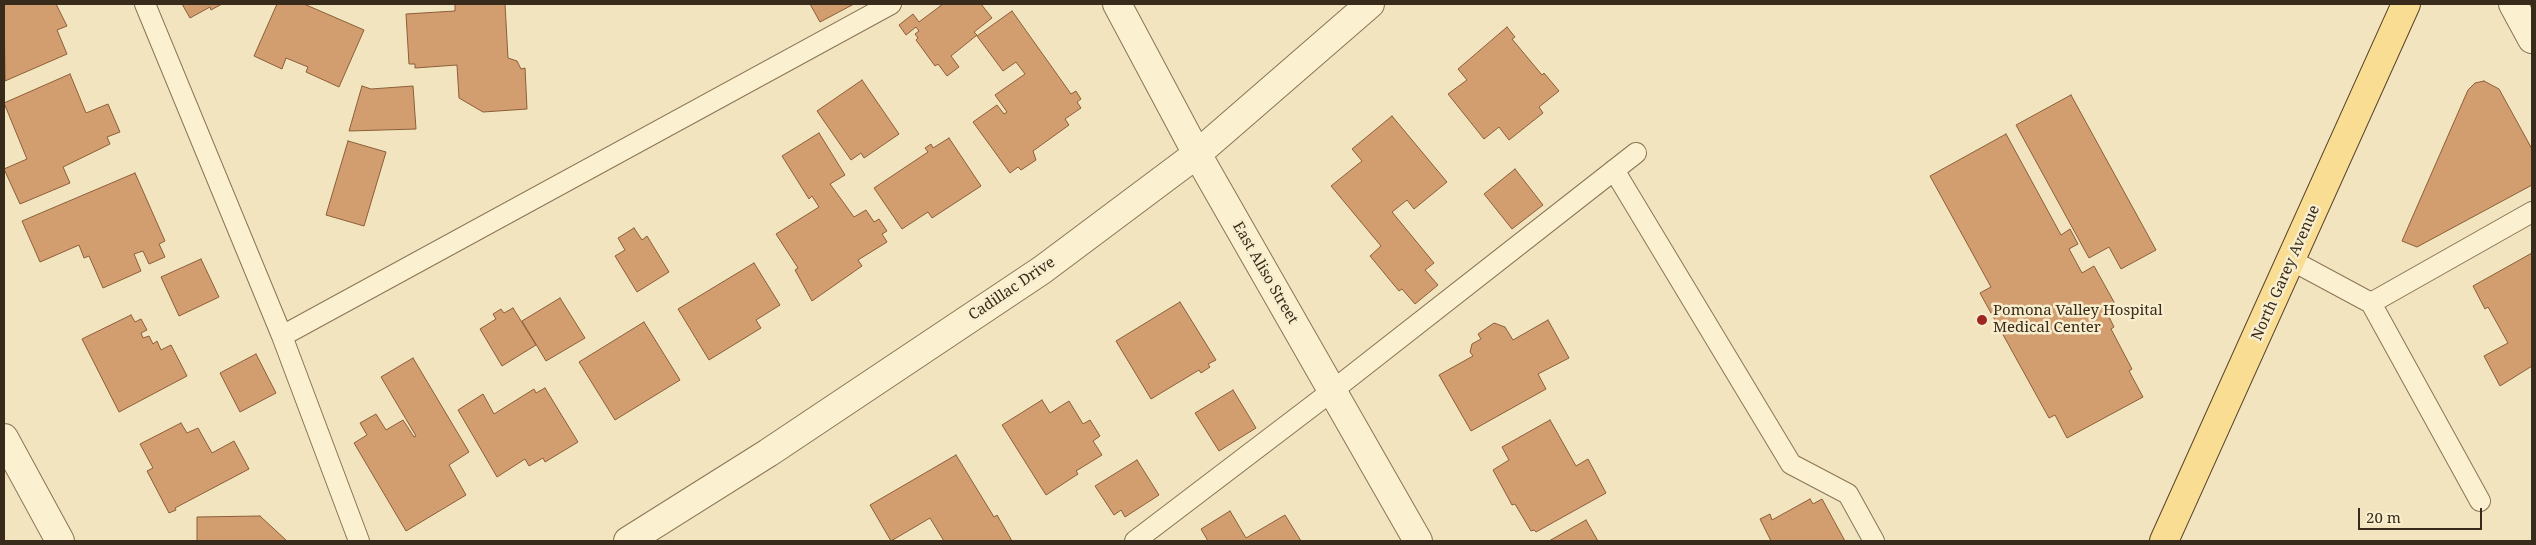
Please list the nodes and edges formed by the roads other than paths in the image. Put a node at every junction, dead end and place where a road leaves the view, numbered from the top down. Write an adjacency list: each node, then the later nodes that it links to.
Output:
1 (145, 4): 14 (lane)
2 (891, 4): 14 (lane)
3 (1117, 4): 9 (street, East Aliso Street)
4 (1370, 4): 9 (street, Cadillac Drive)
5 (2406, 4): 12 (main road, North Garey Avenue)
6 (2513, 4): 7 (street)
7 (2532, 39)
8 (1636, 153): 10 (lane)
9 (1197, 154): 15 (street, East Aliso Street); 20 (street, Cadillac Drive)
10 (1614, 170): 15 (lane); 23 (lane)
11 (2532, 212): 13 (lane)
12 (2291, 260): 13 (lane); 24 (main road, North Garey Avenue)
13 (2370, 303): 17 (lane)
14 (282, 336): 19 (lane)
15 (1332, 391): 21 (lane); 22 (street, East Aliso Street)
16 (4, 438): 18 (street)
17 (2480, 501)
18 (60, 541)
19 (359, 541)
20 (628, 541)
21 (1135, 541)
22 (1418, 541)
23 (1874, 541)
24 (2164, 541)

